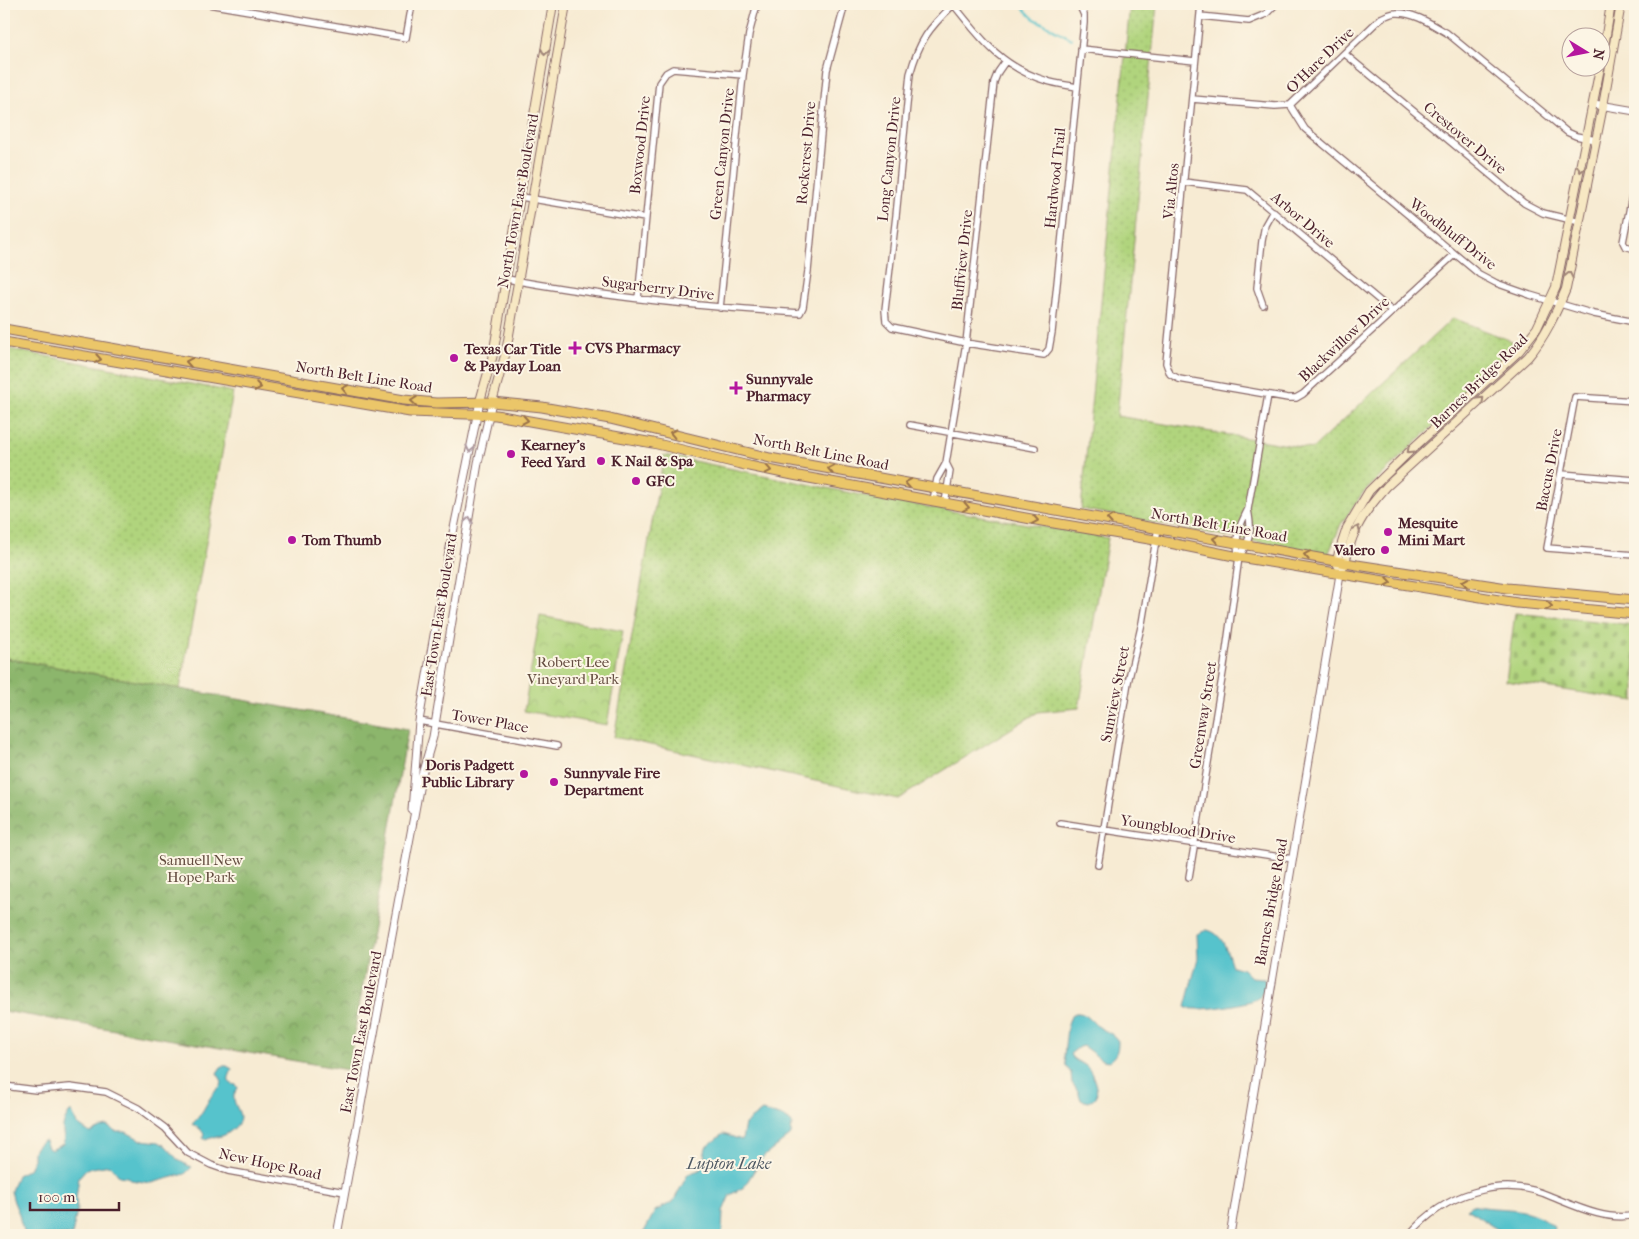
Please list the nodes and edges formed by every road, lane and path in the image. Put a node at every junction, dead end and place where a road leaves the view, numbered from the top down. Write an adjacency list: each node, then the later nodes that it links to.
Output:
1 (208, 4): 2 (street)
2 (412, 4)
3 (553, 4): 27 (main road, North Town East Boulevard, one-way to 27)
4 (566, 4): 28 (main road, North Town East Boulevard)
5 (757, 4): 19 (street, Green Canyon Drive)
6 (845, 4): 47 (street, Rockcrest Drive)
7 (1079, 4): 15 (street, Hardwood Trail)
8 (1201, 4): 13 (street, Via Altos)
9 (1276, 4): 13 (street)
10 (1611, 4): 14 (main road)
11 (1621, 4): 25 (main road, Barnes Bridge Road)
12 (953, 5): 18 (street); 56 (street, Long Canyon Drive)
13 (1200, 16): 17 (street, Via Altos)
14 (1607, 28)
15 (1081, 49): 17 (street); 21 (street, Hardwood Trail)
16 (1345, 54): 24 (street, O'Hare Drive); 29 (street, O'Hare Drive); 37 (street, Crestover Drive)
17 (1195, 61): 22 (street, Via Altos)
18 (1005, 62): 21 (street); 56 (street, Bluffview Drive)
19 (743, 75): 36 (street, Boxwood Drive); 48 (street, Green Canyon Drive)
20 (1598, 78): 23 (main road, Barnes Bridge Road)
21 (1077, 87): 56 (street, Hardwood Trail)
22 (1192, 100): 24 (street, O'Hare Drive); 32 (street, Via Altos)
23 (1594, 104): 25 (street); 29 (main road, Barnes Bridge Road)
24 (1290, 105): 40 (street, Woodbluff Drive)
25 (1603, 106): 26 (street); 30 (main road, Barnes Bridge Road)
26 (1635, 111)
27 (532, 129): 28 (main road); 33 (main road, North Town East Boulevard)
28 (544, 132): 34 (main road, North Town East Boulevard)
29 (1587, 139): 30 (street, O'Hare Drive); 37 (main road, Barnes Bridge Road, one-way to 37)
30 (1596, 140): 38 (main road, Barnes Bridge Road)
31 (1635, 181): 39 (street)
32 (1184, 182): 35 (street, Arbor Drive); 61 (street, Via Altos)
33 (521, 197): 34 (street); 41 (main road, North Town East Boulevard)
34 (533, 199): 36 (street); 42 (main road, North Town East Boulevard)
35 (1273, 211): 46 (street); 49 (street, Arbor Drive)
36 (645, 218): 43 (street, Boxwood Drive)
37 (1570, 220): 38 (street, Crestover Drive); 44 (main road, Barnes Bridge Road)
38 (1580, 222): 45 (main road, Barnes Bridge Road, one-way to 38)
39 (1635, 249)
40 (1455, 254): 44 (street, Woodbluff Drive); 49 (street, Blackwillow Drive)
41 (507, 279): 42 (street, Sugarberry Drive); 52 (main road, North Town East Boulevard)
42 (518, 281): 43 (street, Sugarberry Drive); 53 (main road, North Town East Boulevard)
43 (638, 299): 48 (street, Sugarberry Drive)
44 (1551, 300): 45 (street, Woodbluff Drive); 58 (main road, Barnes Bridge Road)
45 (1560, 303): 50 (street, Woodbluff Drive); 59 (main road, Barnes Bridge Road)
46 (1263, 305)
47 (803, 307): 48 (street, Sugarberry Drive)
48 (720, 308)
49 (1392, 311): 64 (street, Blackwillow Drive)
50 (1635, 322)
51 (4, 328): 55 (main road, North Belt Line Road)
52 (497, 334): 53 (main road); 66 (main road, North Town East Boulevard)
53 (509, 336): 68 (main road, North Town East Boulevard)
54 (4, 342): 57 (main road, North Belt Line Road)
55 (74, 342): 57 (main road); 60 (main road, North Belt Line Road, one-way to 55)
56 (966, 343): 76 (street, Bluffview Drive)
57 (72, 354): 62 (main road, North Belt Line Road, one-way to 62)
58 (1508, 362): 59 (main road); 69 (main road, Barnes Bridge Road)
59 (1515, 369): 72 (main road, Barnes Bridge Road, one-way to 59)
60 (237, 370): 62 (main road); 63 (main road, North Belt Line Road)
61 (1174, 378): 64 (street, Blackwillow Drive)
62 (236, 384): 65 (main road, North Belt Line Road, one-way to 65)
63 (326, 386): 65 (main road); 66 (main road, North Belt Line Road, one-way to 63)
64 (1268, 395): 88 (street)
65 (324, 397): 70 (main road, North Belt Line Road)
66 (480, 401): 68 (main road, North Belt Line Road); 70 (street, East Town East Boulevard)
67 (1635, 401): 80 (street, Baccus Drive)
68 (492, 402): 71 (street, East Town East Boulevard); 73 (main road, North Belt Line Road)
69 (1460, 406): 72 (main road); 98 (main road, Barnes Bridge Road, one-way to 98)
70 (477, 413): 71 (main road, North Belt Line Road); 91 (street, East Town East Boulevard, one-way to 91)
71 (489, 414): 75 (main road, North Belt Line Road, one-way to 75); 92 (street, East Town East Boulevard, one-way to 71)
72 (1467, 414): 98 (main road, Barnes Bridge Road, one-way to 72)
73 (602, 418): 75 (main road); 78 (main road, North Belt Line Road, one-way to 73)
74 (910, 425): 76 (street)
75 (600, 433): 81 (main road, North Belt Line Road, one-way to 81)
76 (951, 434): 77 (street); 79 (street, Bluffview Drive)
77 (1035, 448)
78 (795, 462): 81 (main road); 83 (main road, North Belt Line Road, one-way to 78)
79 (946, 463): 83 (street, Bluffview Drive); 84 (street, Bluffview Drive)
80 (1562, 474): 82 (street); 96 (street, Baccus Drive)
81 (793, 475): 85 (main road, North Belt Line Road)
82 (1635, 480)
83 (936, 488): 84 (main road, North Belt Line Road); 85 (street, Bluffview Drive)
84 (947, 489): 86 (main road, North Belt Line Road); 87 (street, Bluffview Drive)
85 (934, 501): 87 (main road, North Belt Line Road)
86 (1013, 502): 89 (main road); 90 (main road, North Belt Line Road, one-way to 86)
87 (945, 503): 89 (main road, North Belt Line Road, one-way to 89)
88 (1248, 509): 94 (street); 95 (street)
89 (1011, 515): 93 (main road, North Belt Line Road, one-way to 93)
90 (1158, 528): 93 (street, Sunview Street); 94 (main road, North Belt Line Road, one-way to 90)
91 (452, 536): 92 (street); 104 (street, East Town East Boulevard)
92 (466, 538): 105 (street, East Town East Boulevard)
93 (1155, 540): 97 (main road, North Belt Line Road); 110 (street, Sunview Street)
94 (1236, 543): 95 (main road, North Belt Line Road); 97 (street)
95 (1248, 545): 97 (street); 98 (main road, North Belt Line Road, one-way to 95)
96 (1635, 554)
97 (1239, 557): 99 (main road, North Belt Line Road); 112 (street, Greenway Street)
98 (1342, 562): 99 (main road, Barnes Bridge Road); 100 (main road, North Belt Line Road, one-way to 98)
99 (1340, 574): 101 (main road, North Belt Line Road, one-way to 101); 113 (street, Barnes Bridge Road)
100 (1486, 585): 101 (main road); 102 (main road, North Belt Line Road)
101 (1484, 598): 103 (main road, North Belt Line Road, one-way to 103)
102 (1635, 600)
103 (1635, 614)
104 (437, 622): 105 (street); 106 (street, East Town East Boulevard)
105 (452, 622): 107 (street, East Town East Boulevard)
106 (418, 721): 107 (street, Tower Place); 111 (street, East Town East Boulevard)
107 (436, 723): 108 (street, Tower Place); 111 (street, East Town East Boulevard)
108 (556, 746)
109 (1060, 823): 110 (street, Youngblood Drive)
110 (1104, 830): 112 (street, Youngblood Drive); 114 (street, Sunview Street)
111 (411, 833): 118 (street, East Town East Boulevard)
112 (1195, 844): 113 (street, Youngblood Drive); 115 (street, Greenway Street)
113 (1293, 859): 121 (street, Barnes Bridge Road)
114 (1098, 865)
115 (1189, 877)
116 (5, 1087): 117 (street); 118 (street, New Hope Road)
117 (4, 1099)
118 (345, 1192): 120 (street, East Town East Boulevard)
119 (1635, 1215): 122 (street)
120 (337, 1235)
121 (1230, 1235)
122 (1409, 1235)

